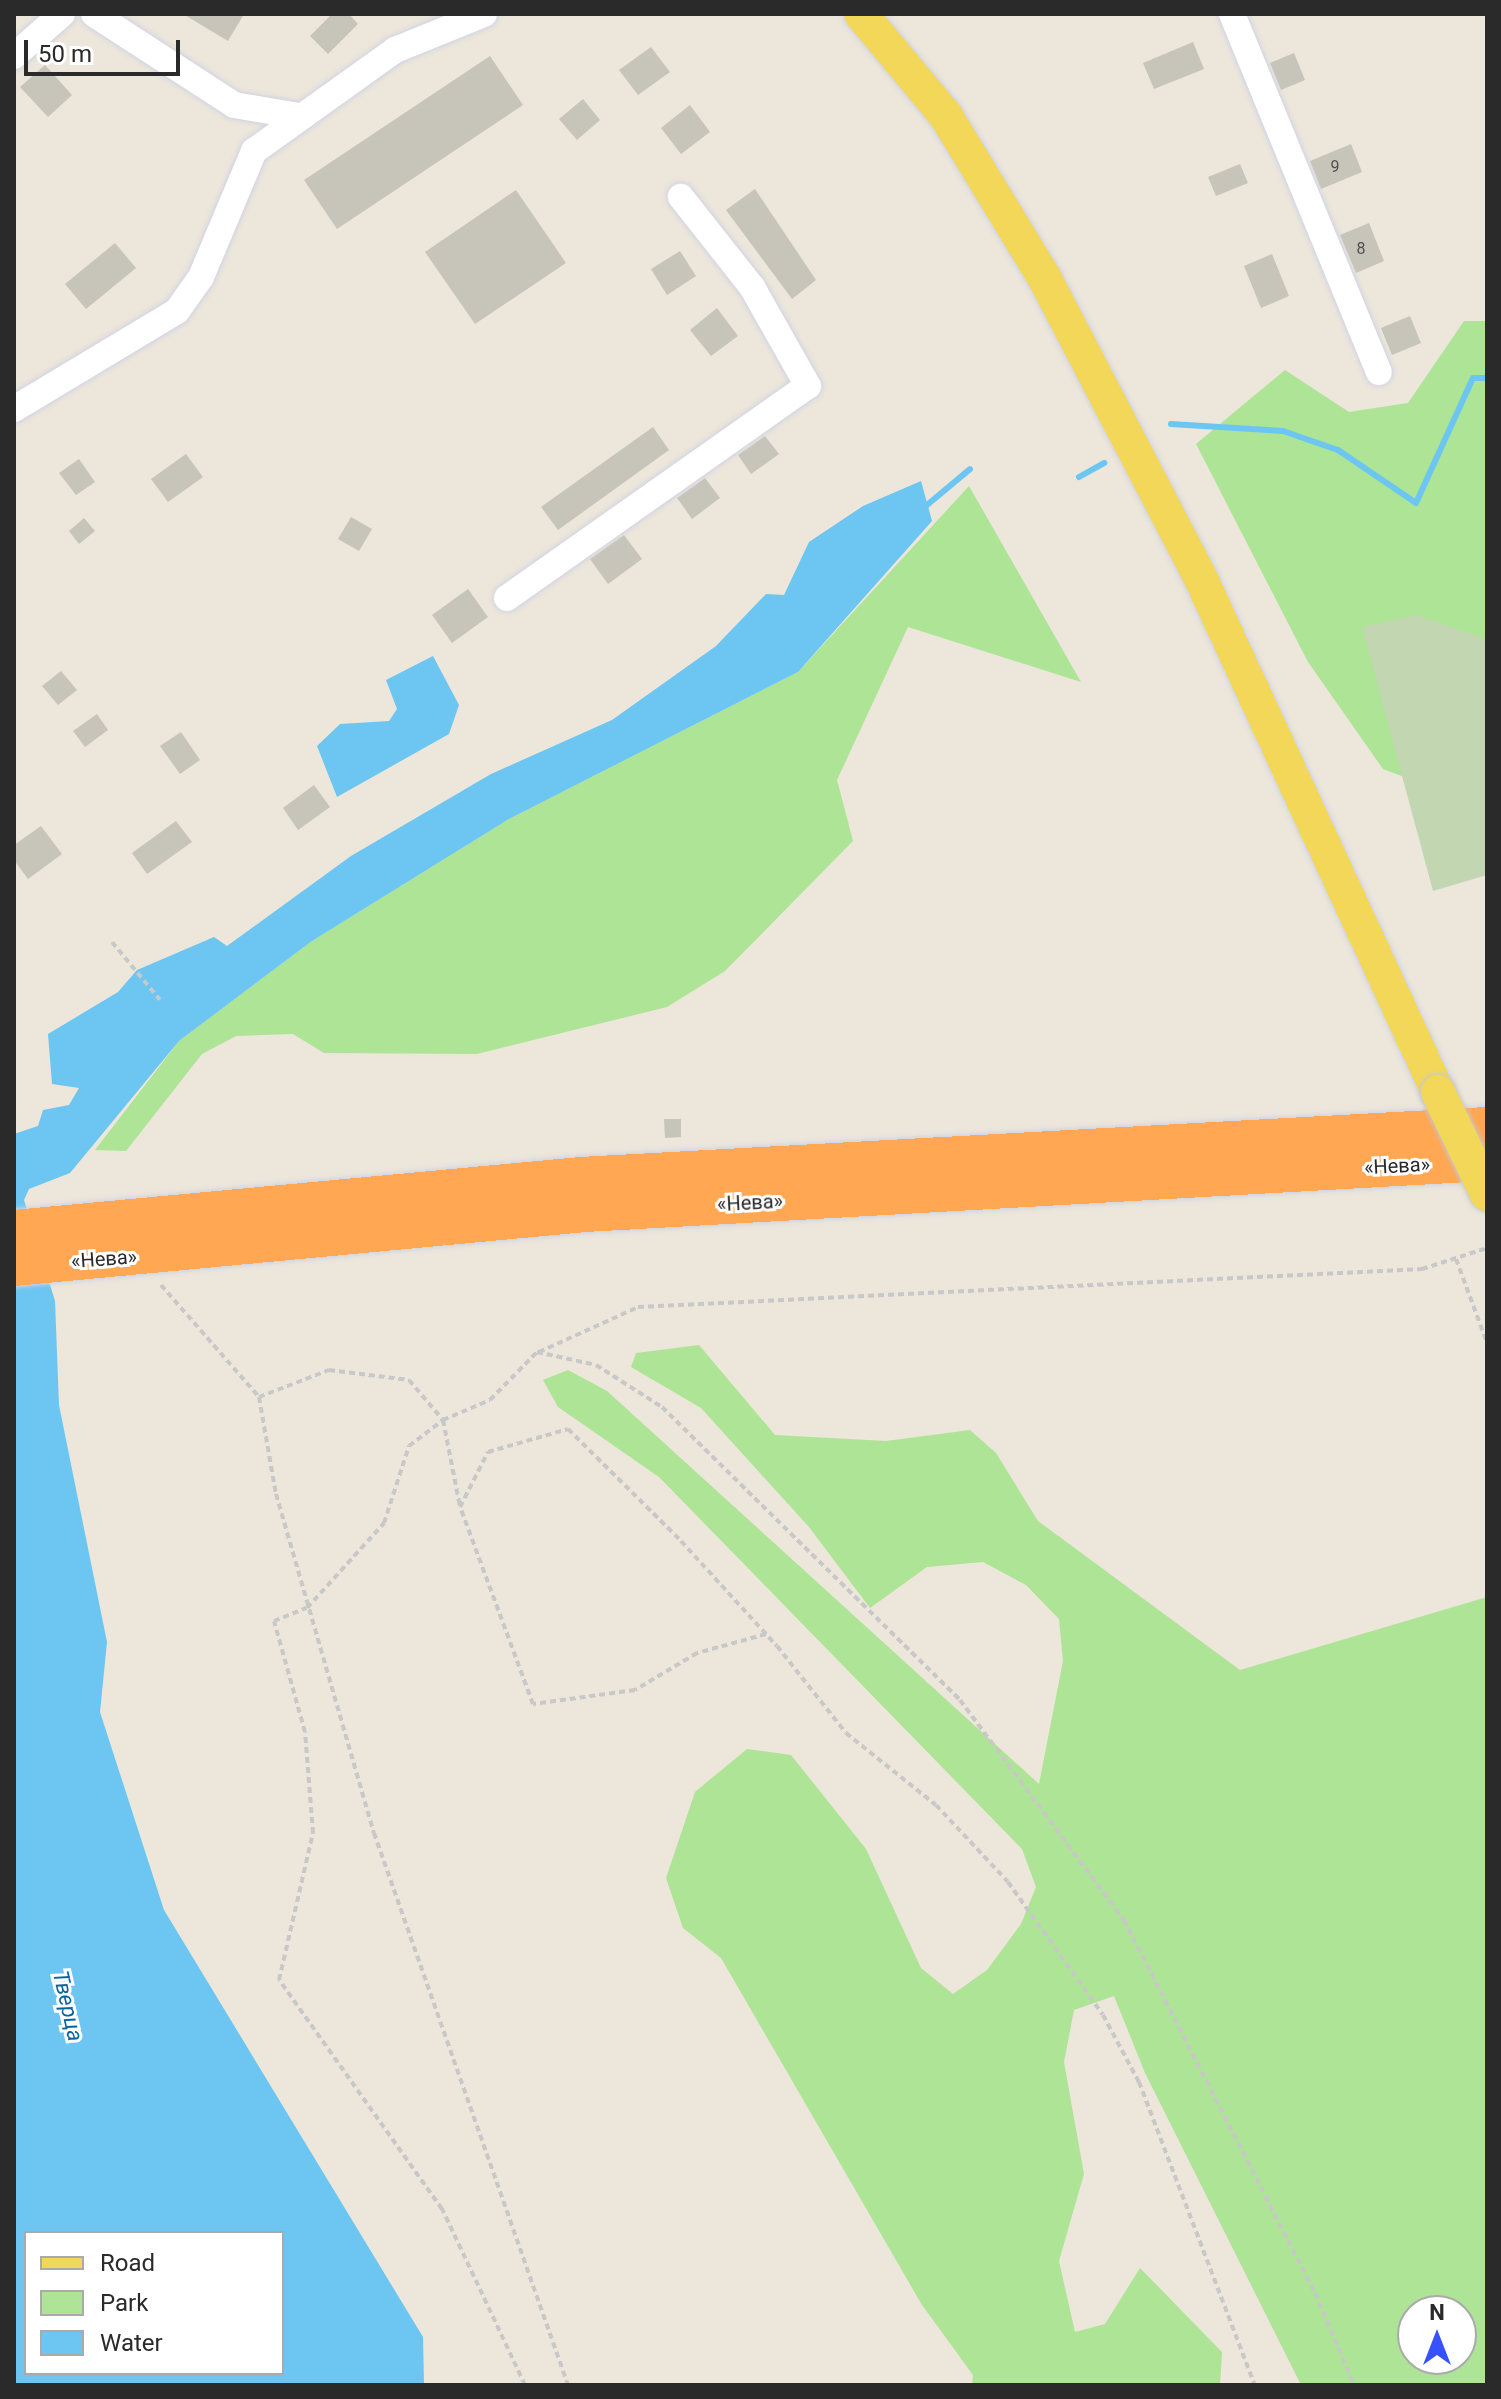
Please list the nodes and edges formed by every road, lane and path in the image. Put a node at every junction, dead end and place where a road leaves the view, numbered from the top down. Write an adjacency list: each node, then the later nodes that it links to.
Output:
1 (62, 14): 6 (street)
2 (94, 14): 7 (street)
3 (484, 14): 7 (street)
4 (861, 14): 16 (main road, bridge)
5 (1232, 14): 9 (street)
6 (14, 56)
7 (299, 116): 10 (street)
8 (681, 197): 11 (street)
9 (1379, 372)
10 (14, 409)
11 (507, 598)
12 (112, 942): 13 (path)
13 (160, 1000)
14 (1487, 1127): 18 (highway, «Нева»)
15 (1487, 1161): 18 (highway, «Нева»)
16 (1487, 1194)
17 (14, 1230): 18 (highway, «Нева»)
18 (239, 1231): 21 (highway, «Нева»)
19 (1487, 1248): 20 (path)
20 (1456, 1259): 23 (path); 24 (path)
21 (14, 1266)
22 (161, 1285): 25 (path)
23 (1487, 1343)
24 (537, 1352): 26 (path); 33 (path)
25 (259, 1397): 26 (path); 28 (path)
26 (443, 1420): 27 (path); 28 (path)
27 (460, 1507): 29 (path); 29 (path)
28 (307, 1608): 30 (path); 31 (path)
29 (766, 1634): 32 (path)
30 (525, 2385)
31 (568, 2385)
32 (1255, 2385)
33 (1354, 2385)

